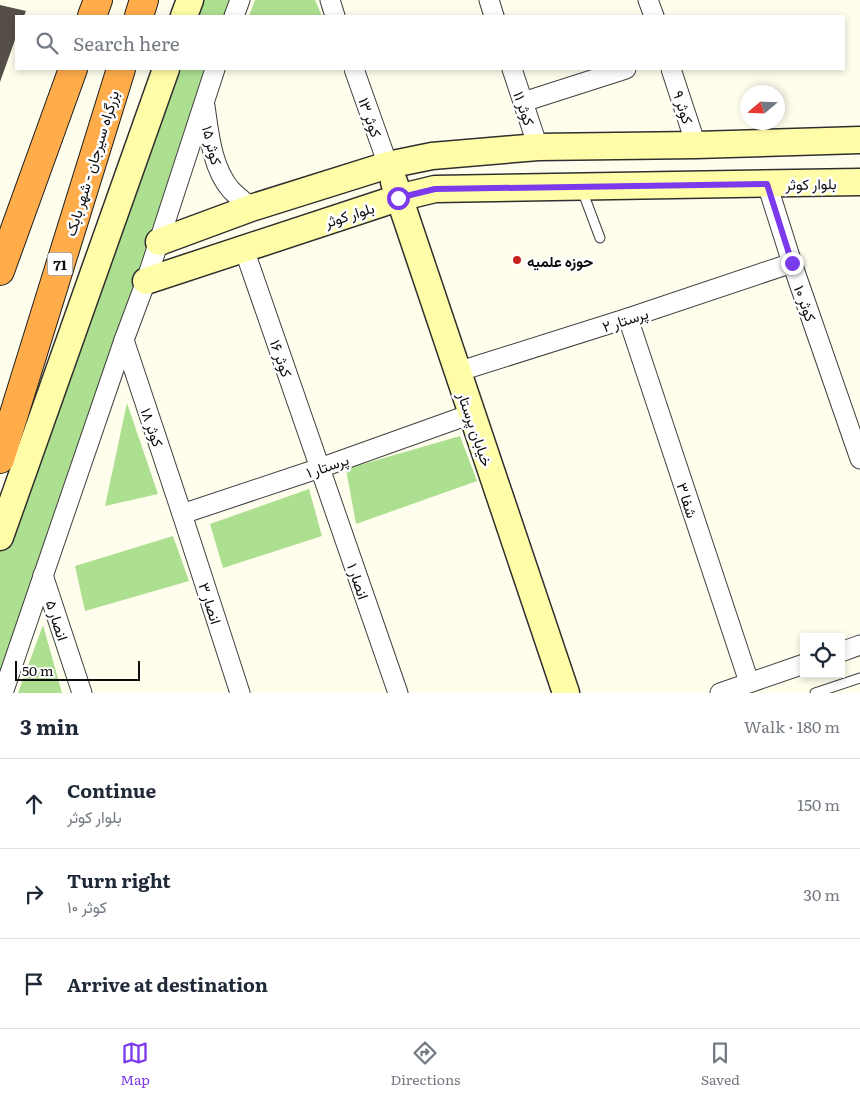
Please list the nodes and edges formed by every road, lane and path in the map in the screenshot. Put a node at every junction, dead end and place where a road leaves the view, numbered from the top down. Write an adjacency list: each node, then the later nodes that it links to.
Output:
1 (98, 0): 7 (highway)
2 (144, 0): 8 (highway)
3 (190, 0): 9 (street)
4 (240, 0): 10 (street)
5 (330, 0): 11 (street)
6 (648, 0): 12 (street)
7 (92, 15)
8 (139, 15)
9 (184, 15)
10 (234, 15)
11 (335, 15)
12 (654, 15)
13 (73, 70): 38 (highway)
14 (121, 70): 44 (highway, بزرگراه سیرجان - شهر بابک / 71)
15 (166, 70): 48 (street)
16 (215, 70): 21 (street)
17 (354, 70): 27 (street, کوثر ۱۳)
18 (512, 70): 22 (street, کوثر ۱۱)
19 (623, 70): 22 (street)
20 (672, 70): 25 (street, کوثر ۹)
21 (204, 100): 33 (street, کوثر ۱۵); 35 (street)
22 (523, 102): 26 (street, کوثر ۱۱)
23 (860, 140): 25 (street)
24 (642, 145): 25 (street); 26 (street); 30 (street)
25 (696, 145)
26 (538, 147): 27 (street)
27 (388, 165): 32 (street, خیابان پرستار); 33 (street)
28 (860, 182): 29 (street, بلوار کوثر)
29 (767, 184): 30 (street, بلوار کوثر); 37 (street, کوثر ۱۰)
30 (644, 185): 31 (street, بلوار کوثر)
31 (581, 187): 32 (street, بلوار کوثر); 34 (lane)
32 (398, 198): 36 (street, بلوار کوثر); 42 (street, خیابان پرستار)
33 (251, 208): 35 (street)
34 (600, 238)
35 (159, 242): 39 (street)
36 (244, 248): 39 (street, بلوار کوثر); 46 (street, کوثر ۱۶)
37 (792, 263): 40 (street, پرستار ۲); 45 (street, کوثر ۱۰)
38 (0, 271)
39 (146, 281): 41 (street)
40 (628, 318): 42 (street, پرستار ۲); 54 (street, شفا ۳)
41 (124, 340): 47 (street, کوثر ۱۸); 49 (street)
42 (457, 372): 43 (street, خیابان پرستار)
43 (471, 414): 46 (street, پرستار ۱); 59 (street, خیابان پرستار)
44 (0, 459)
45 (860, 459)
46 (320, 468): 47 (street, پرستار ۱); 58 (street, انصار ۱)
47 (182, 514): 57 (street, انصار ۳)
48 (0, 537)
49 (43, 575): 55 (street); 56 (street, انصار ۵)
50 (860, 645): 51 (street)
51 (845, 651)
52 (800, 665): 54 (street)
53 (860, 678): 61 (lane)
54 (749, 682): 60 (street)
55 (3, 693)
56 (82, 693)
57 (240, 693)
58 (398, 693)
59 (566, 693)
60 (720, 693)
61 (815, 693)

